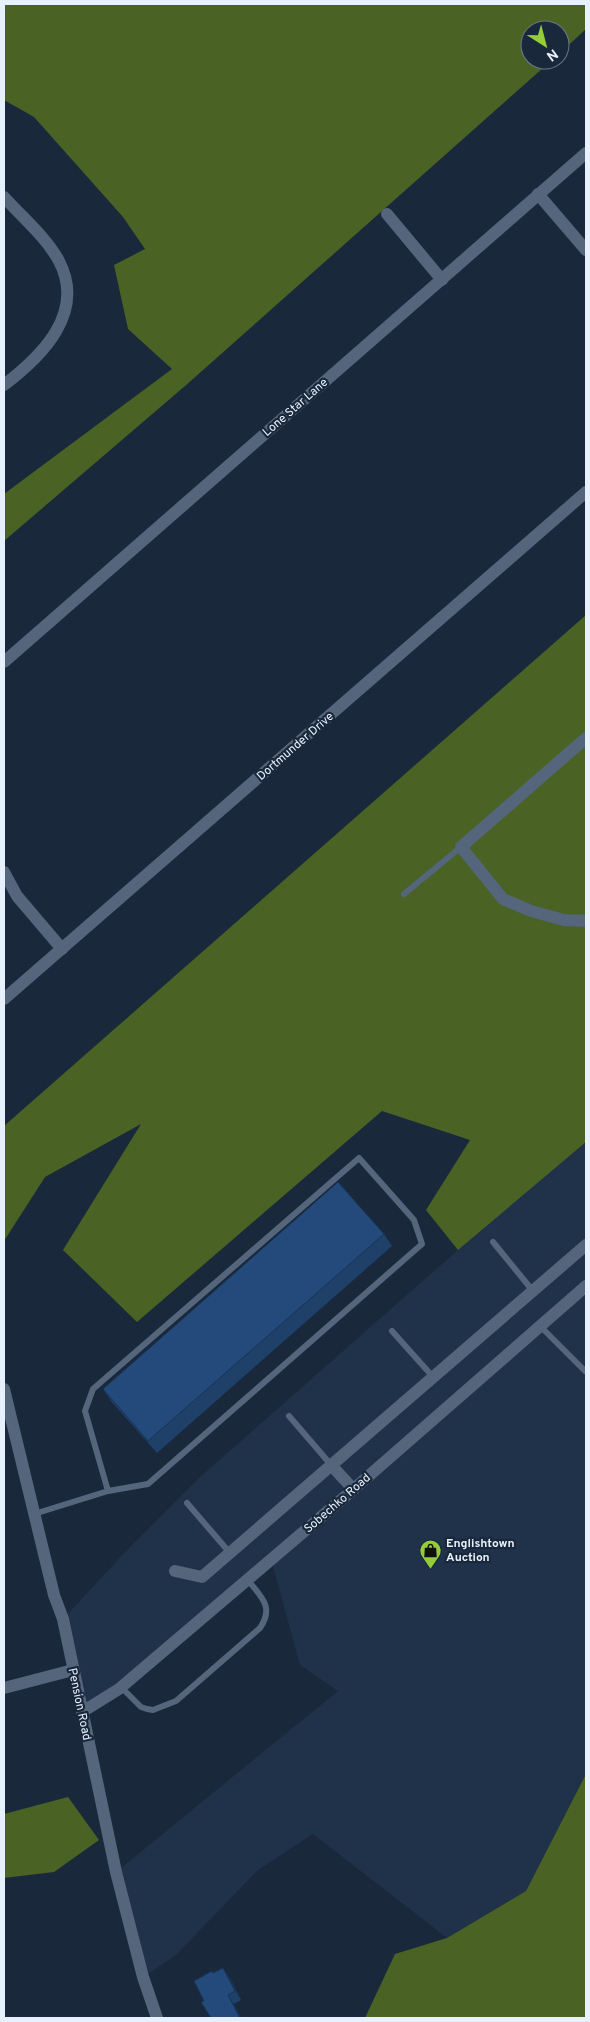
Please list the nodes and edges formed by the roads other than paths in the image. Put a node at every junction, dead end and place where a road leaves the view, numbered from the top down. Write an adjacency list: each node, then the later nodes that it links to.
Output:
1 (586, 153): 2 (street, Lone Star Lane)
2 (538, 194): 5 (street); 6 (street, Lone Star Lane)
3 (4, 197): 7 (street)
4 (387, 214): 6 (street)
5 (586, 250)
6 (442, 280): 9 (street, Lone Star Lane)
7 (4, 385)
8 (586, 492): 15 (street, Dortmunder Drive)
9 (4, 662)
10 (586, 738): 11 (street)
11 (461, 847): 13 (lane); 14 (street)
12 (4, 872): 15 (street)
13 (404, 894)
14 (586, 921)
15 (62, 949): 16 (street, Dortmunder Drive)
16 (4, 999)
17 (493, 1242): 20 (lane)
18 (586, 1245): 20 (street)
19 (586, 1286): 21 (street, Sobechko Road)
20 (533, 1291): 24 (street)
21 (540, 1326): 23 (lane); 28 (street, Sobechko Road)
22 (392, 1331): 24 (lane)
23 (586, 1372)
24 (434, 1378): 27 (street)
25 (4, 1388): 31 (street, Pension Road)
26 (289, 1416): 27 (lane)
27 (332, 1466): 28 (street); 32 (street)
28 (353, 1489): 34 (street, Sobechko Road)
29 (108, 1491): 29 (lane); 31 (lane)
30 (187, 1503): 32 (lane)
31 (34, 1514): 35 (street, Pension Road)
32 (230, 1553): 33 (street)
33 (175, 1571)
34 (247, 1579): 36 (street, Sobechko Road); 36 (lane)
35 (73, 1670): 37 (street); 38 (street, Pension Road)
36 (121, 1687): 38 (street, Sobechko Road)
37 (4, 1688)
38 (82, 1712): 39 (street, Pension Road)
39 (157, 2018)

